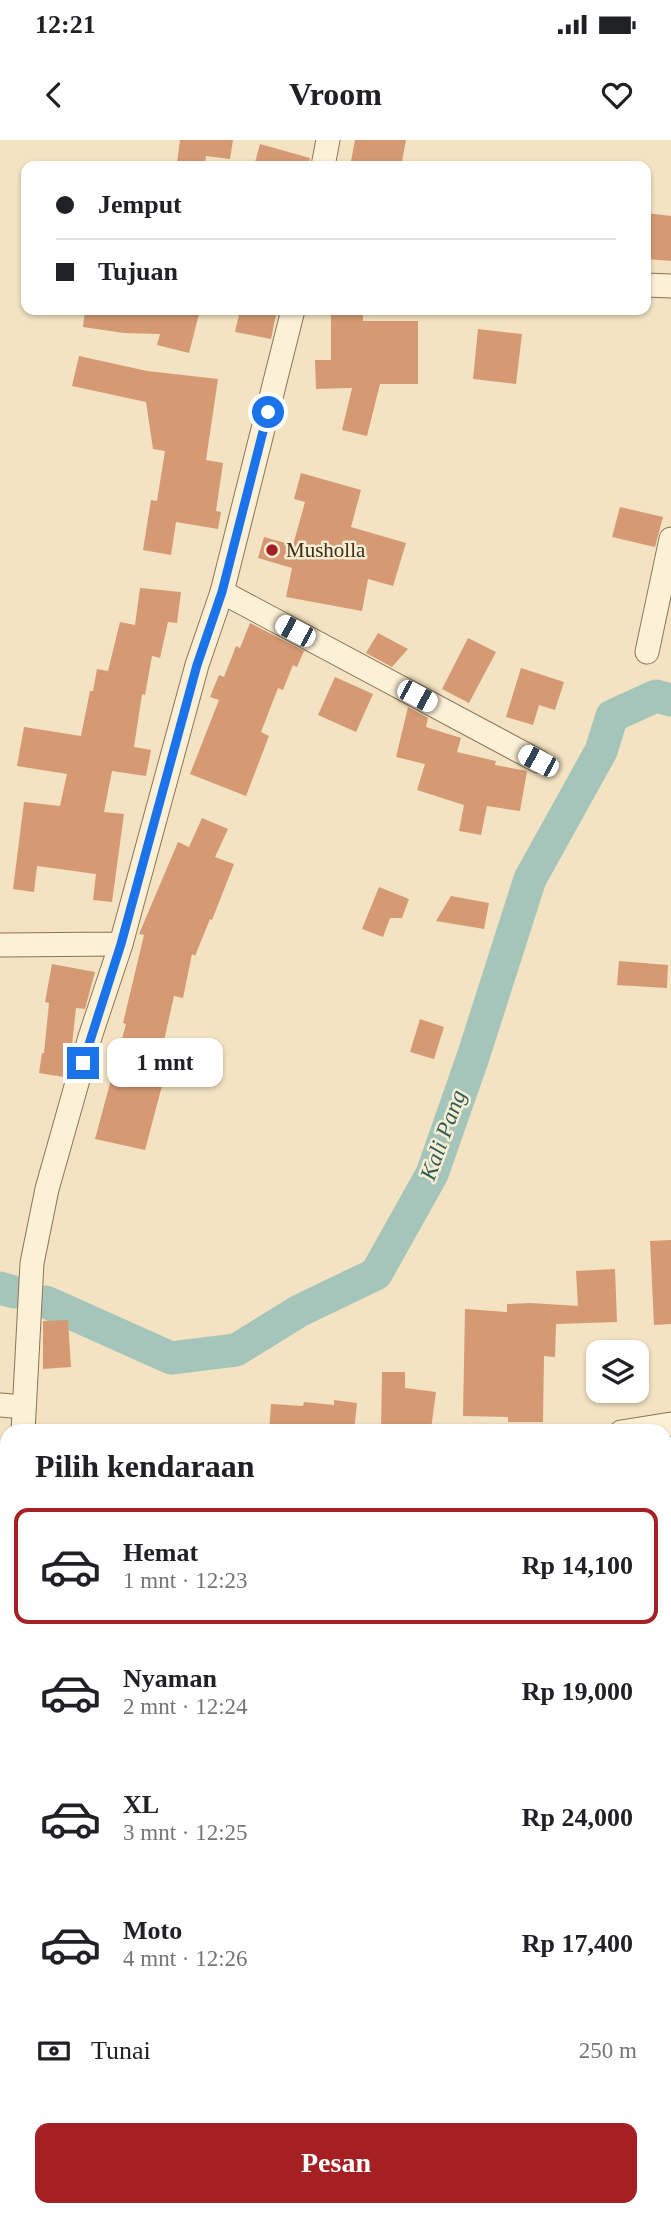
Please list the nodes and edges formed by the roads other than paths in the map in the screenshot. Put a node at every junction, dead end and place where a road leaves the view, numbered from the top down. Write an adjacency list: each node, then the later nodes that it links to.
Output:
1 (328, 140): 2 (street)
2 (324, 161)
3 (651, 285): 4 (street)
4 (671, 286)
5 (292, 315): 7 (street)
6 (671, 539): 8 (street)
7 (222, 592): 9 (street); 10 (street)
8 (647, 652)
9 (538, 761)
10 (121, 944): 11 (street); 13 (street)
11 (0, 945)
12 (0, 1405): 13 (street)
13 (24, 1407): 14 (street)
14 (23, 1424)

